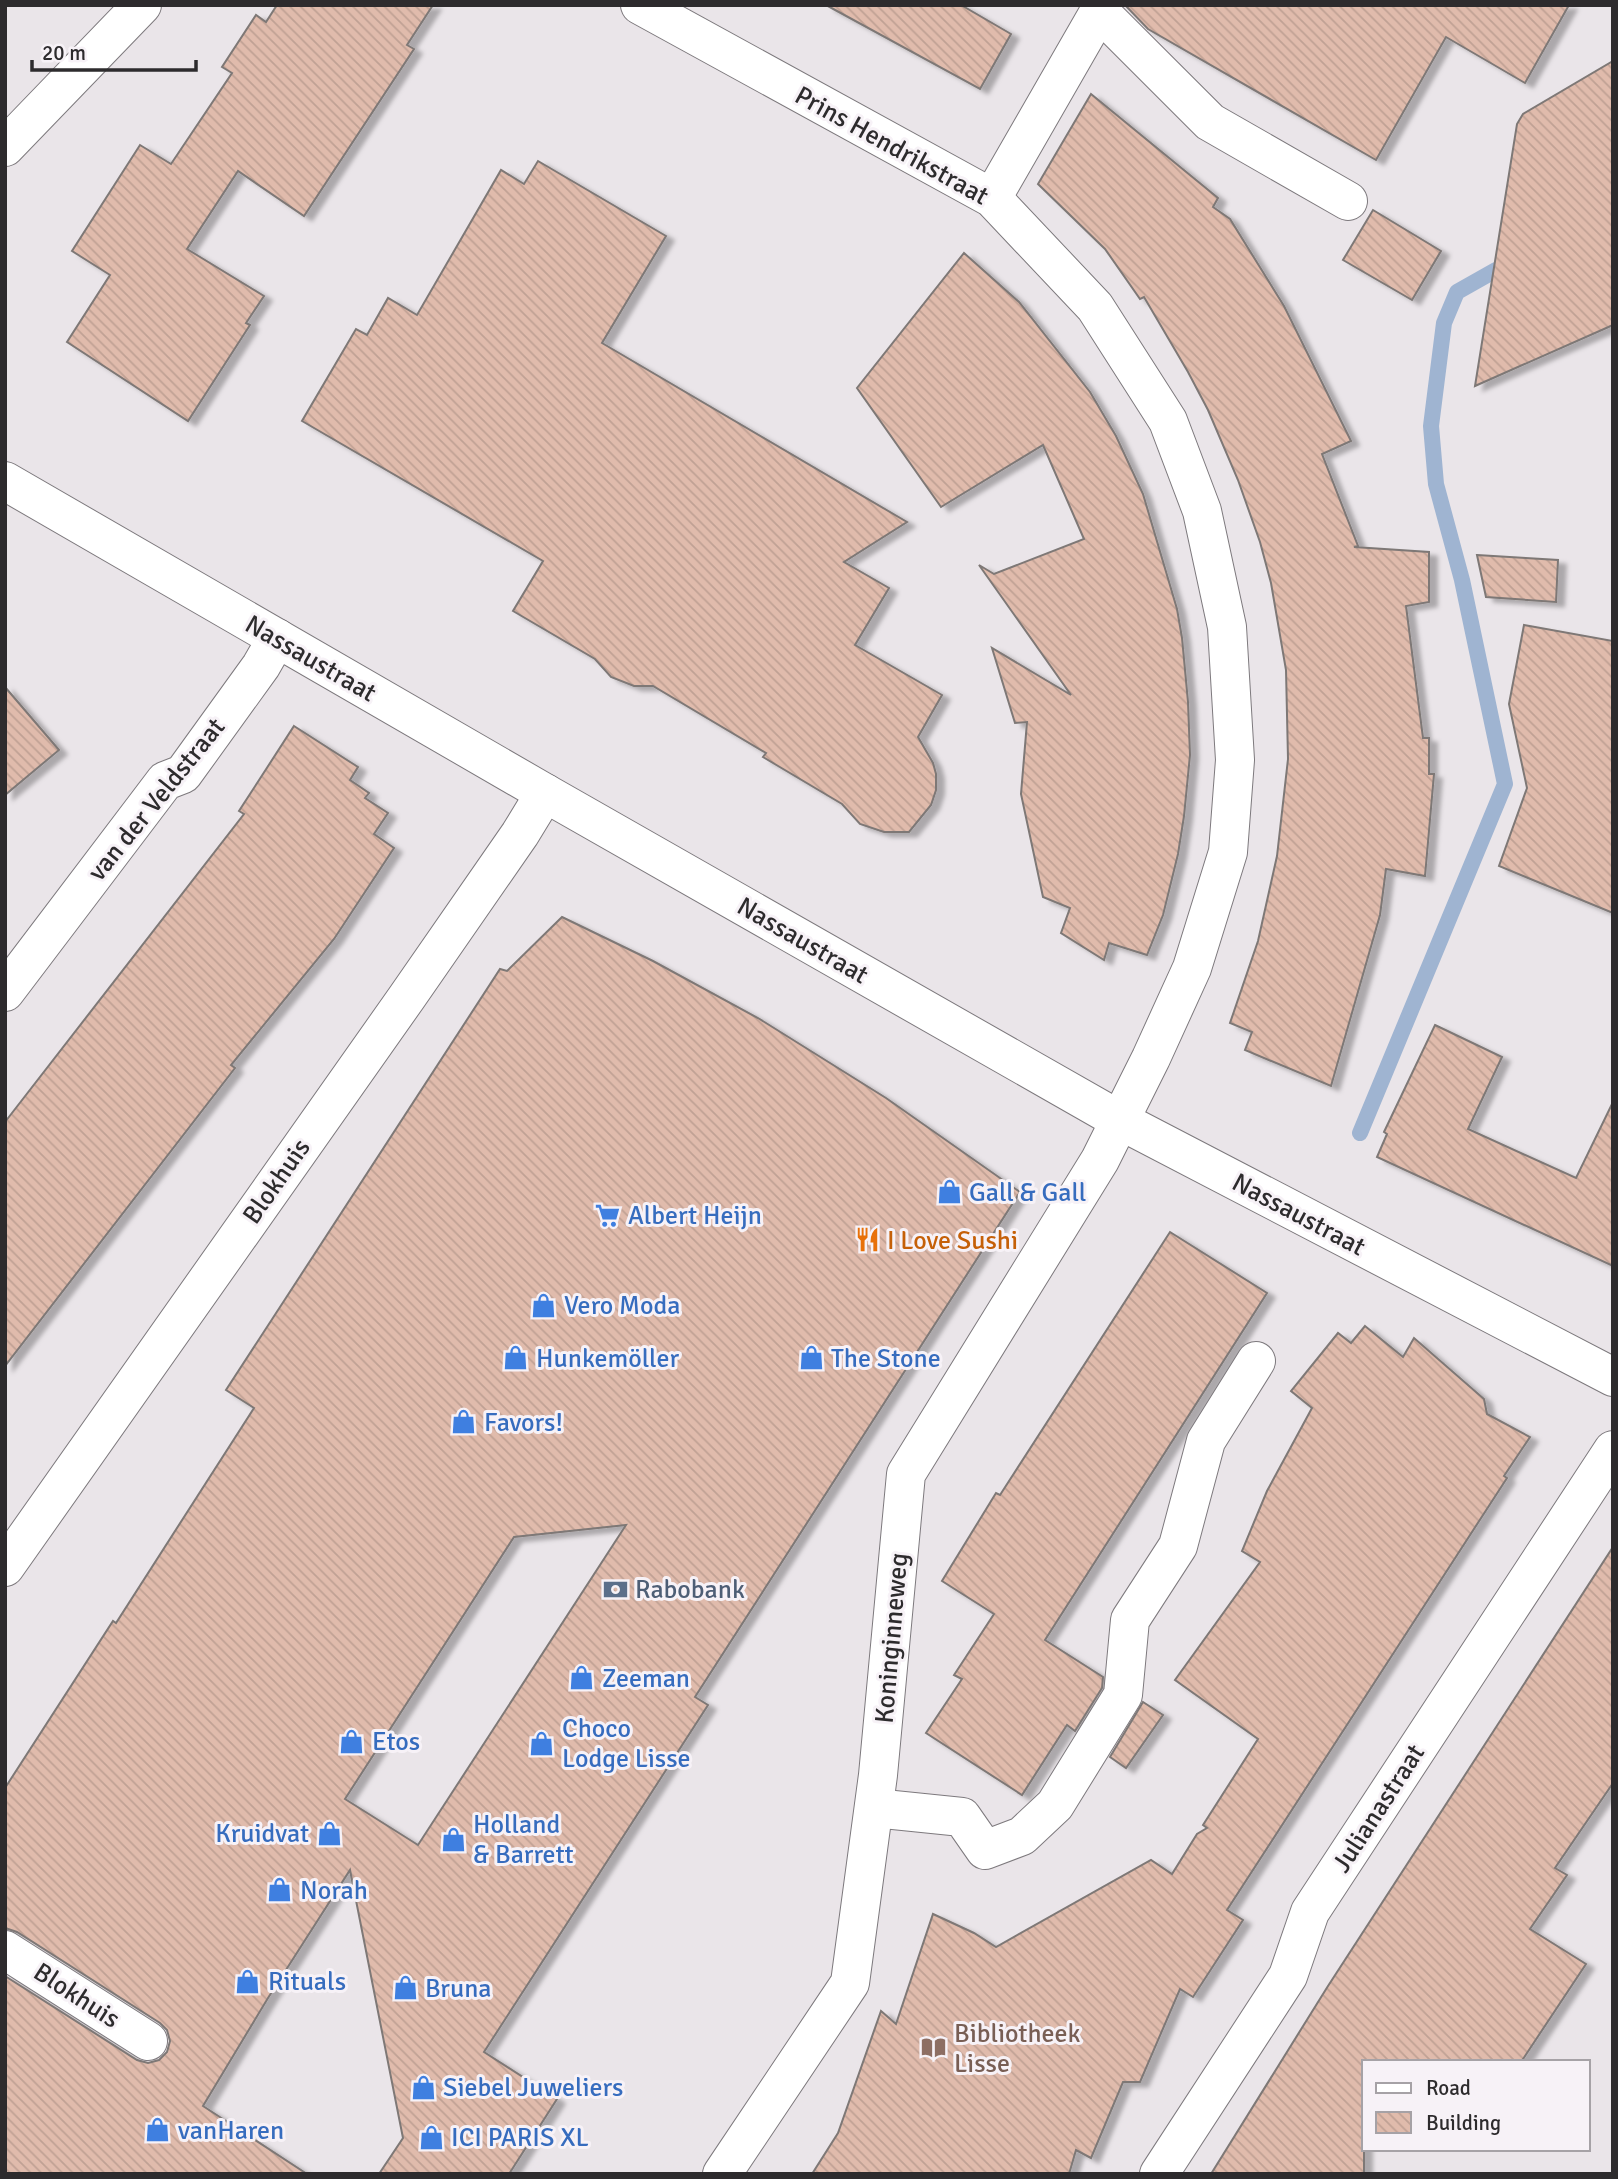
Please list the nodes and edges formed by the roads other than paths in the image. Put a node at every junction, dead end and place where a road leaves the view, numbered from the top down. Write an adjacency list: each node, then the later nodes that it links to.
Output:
1 (142, 5): 4 (street)
2 (640, 5): 5 (street, Prins Hendrikstraat)
3 (1101, 8): 5 (street); 6 (street)
4 (5, 147)
5 (992, 198): 11 (street, Prins Hendrikstraat)
6 (1349, 201)
7 (5, 481): 8 (street, Nassaustraat)
8 (277, 638): 9 (street, Nassaustraat); 10 (street, van der Veldstraat)
9 (545, 793): 11 (street, Nassaustraat); 15 (street, Blokhuis)
10 (5, 992)
11 (1121, 1121): 13 (street, Nassaustraat); 16 (street, Koninginneweg)
12 (1256, 1361): 16 (street)
13 (1613, 1377)
14 (1613, 1450): 20 (street, Julianastraat)
15 (5, 1567)
16 (874, 1808): 19 (street, Koninginneweg)
17 (5, 1950): 18 (street, Blokhuis)
18 (148, 2041)
19 (722, 2174)
20 (1159, 2174)

